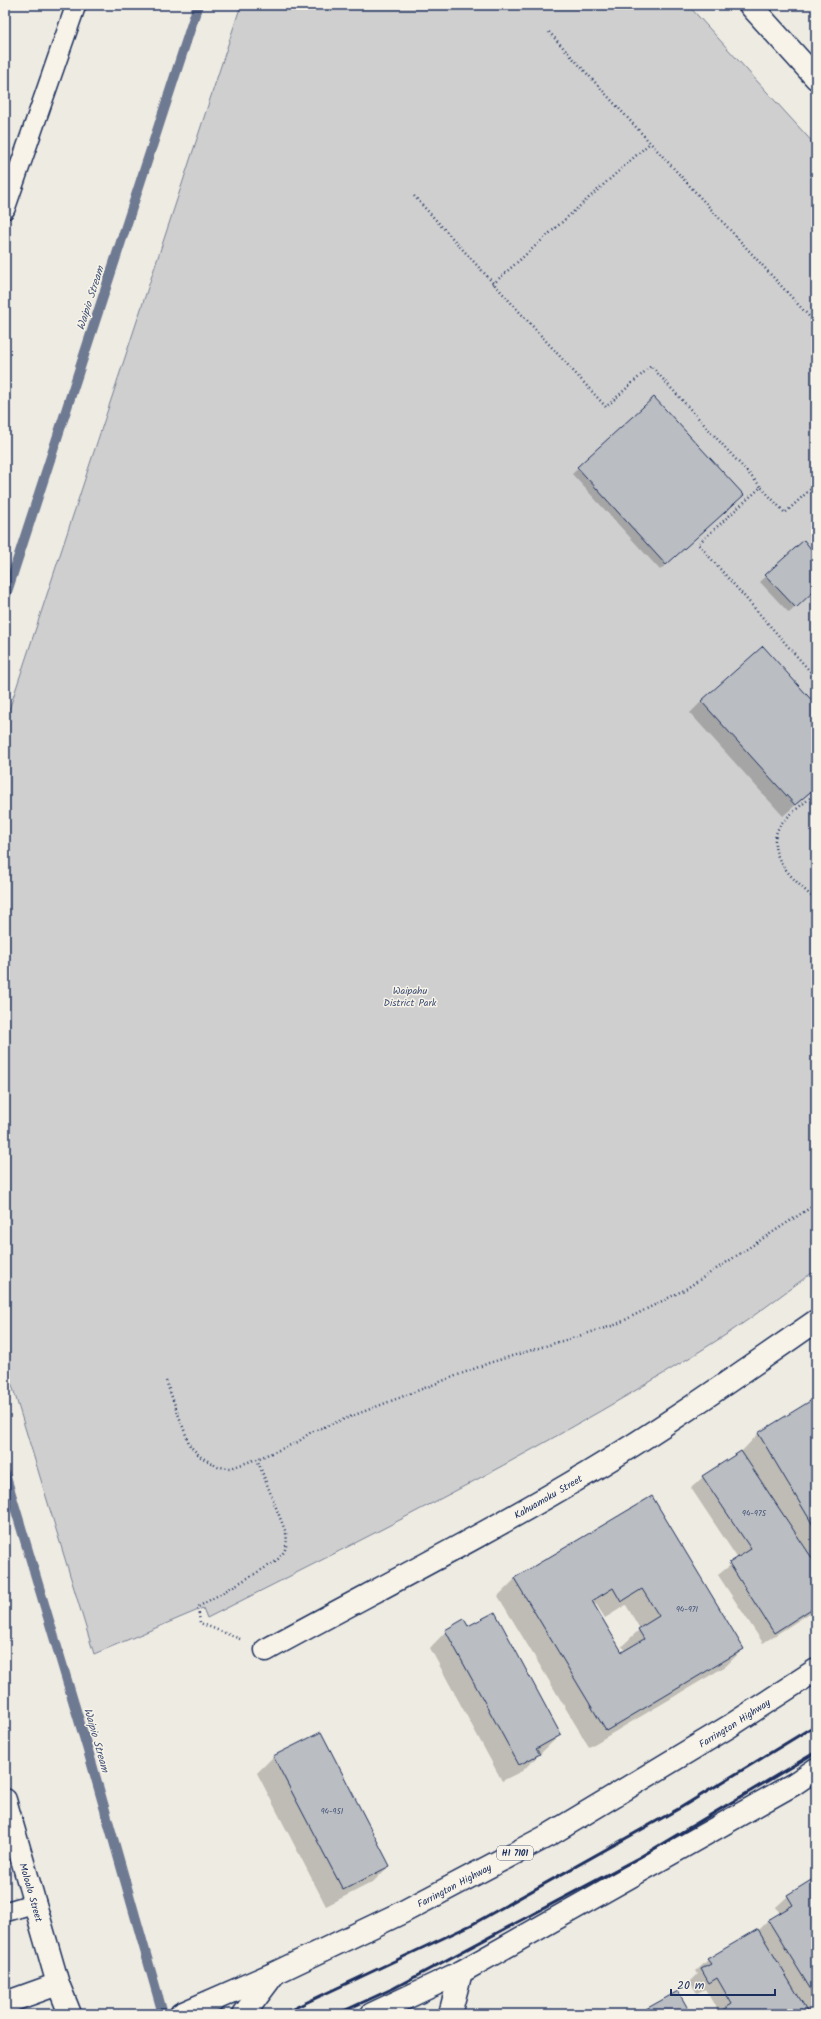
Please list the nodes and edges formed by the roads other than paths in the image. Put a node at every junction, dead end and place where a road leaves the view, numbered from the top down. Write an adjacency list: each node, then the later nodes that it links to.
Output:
1 (76, 5): 4 (lane)
2 (750, 5): 3 (main road)
3 (816, 78)
4 (5, 209)
5 (816, 1321): 6 (main road, Kahuamoku Street)
6 (266, 1650)
7 (816, 1670): 13 (main road, Farrington Highway / HI 7101)
8 (816, 1769): 12 (main road)
9 (5, 1800): 10 (main road, Moloalo Street)
10 (35, 1903): 11 (lane); 14 (main road, Moloalo Street)
11 (5, 1912)
12 (461, 1972): 19 (main road); 20 (main road)
13 (275, 1973): 16 (main road, Farrington Highway / HI 7101); 18 (main road)
14 (58, 1984): 15 (main road); 17 (main road, Moloalo Street)
15 (5, 2003)
16 (190, 2010)
17 (70, 2014)
18 (244, 2014)
19 (372, 2014)
20 (450, 2014)

